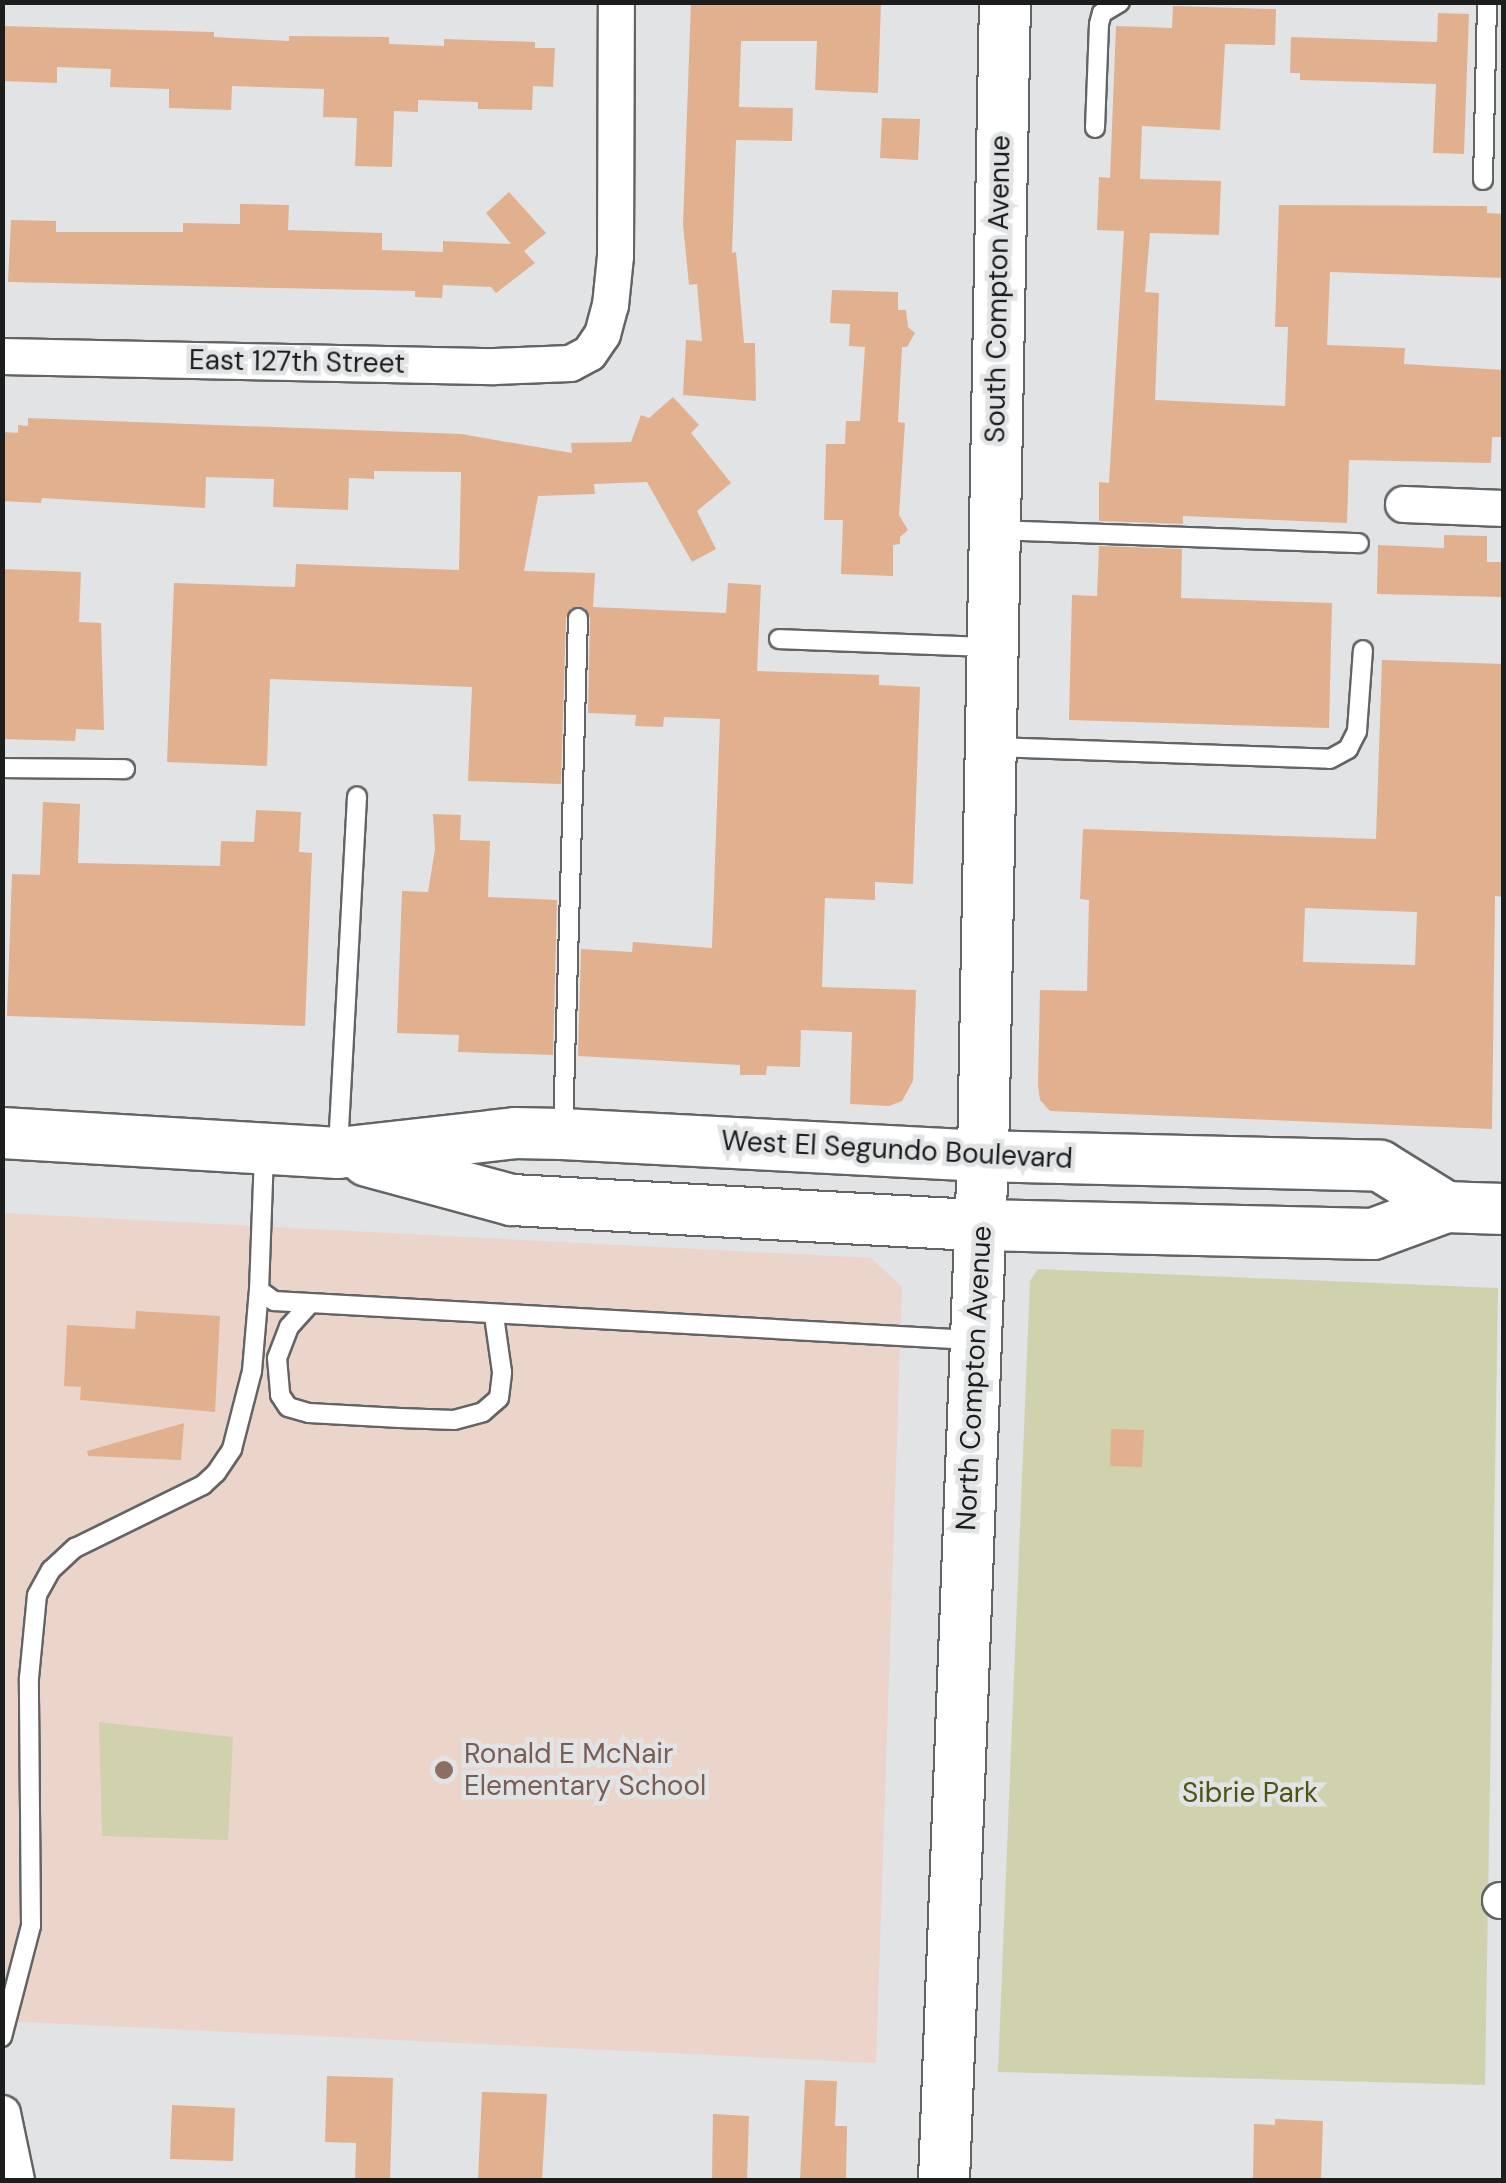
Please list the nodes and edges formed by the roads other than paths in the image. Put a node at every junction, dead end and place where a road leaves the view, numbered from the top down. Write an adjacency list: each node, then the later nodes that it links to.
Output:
1 (616, 2): 7 (street, East 127th Street)
2 (1005, 2): 11 (main road, South Compton Avenue)
3 (1120, 2): 5 (lane)
4 (1488, 2): 6 (lane)
5 (1095, 128)
6 (1483, 180)
7 (2, 356)
8 (1404, 504): 9 (street)
9 (1504, 508)
10 (1359, 543): 11 (lane)
11 (991, 553): 14 (main road, North Compton Avenue)
12 (578, 618): 21 (lane)
13 (779, 639): 14 (lane)
14 (990, 647): 16 (main road, North Compton Avenue)
15 (1363, 650): 16 (lane)
16 (988, 747): 24 (main road, North Compton Avenue)
17 (2, 768): 18 (lane)
18 (125, 769)
19 (356, 796): 23 (lane)
20 (2, 1134): 22 (main road, West El Segundo Boulevard)
21 (562, 1134): 23 (main road, West El Segundo Boulevard); 24 (main road, West El Segundo Boulevard)
22 (264, 1148): 23 (main road, West El Segundo Boulevard); 28 (lane)
23 (338, 1153): 27 (main road, West El Segundo Boulevard)
24 (983, 1156): 25 (main road, West El Segundo Boulevard); 27 (main road, North Compton Avenue)
25 (1446, 1208): 26 (main road, West El Segundo Boulevard); 27 (main road, West El Segundo Boulevard)
26 (1504, 1210)
27 (981, 1225): 31 (main road, North Compton Avenue)
28 (259, 1290): 29 (lane); 32 (lane)
29 (307, 1306): 30 (lane); 30 (lane)
30 (494, 1316): 31 (lane)
31 (976, 1340): 35 (main road, North Compton Avenue)
32 (2, 2036)
33 (2, 2113): 34 (street)
34 (16, 2180)
35 (944, 2180)

